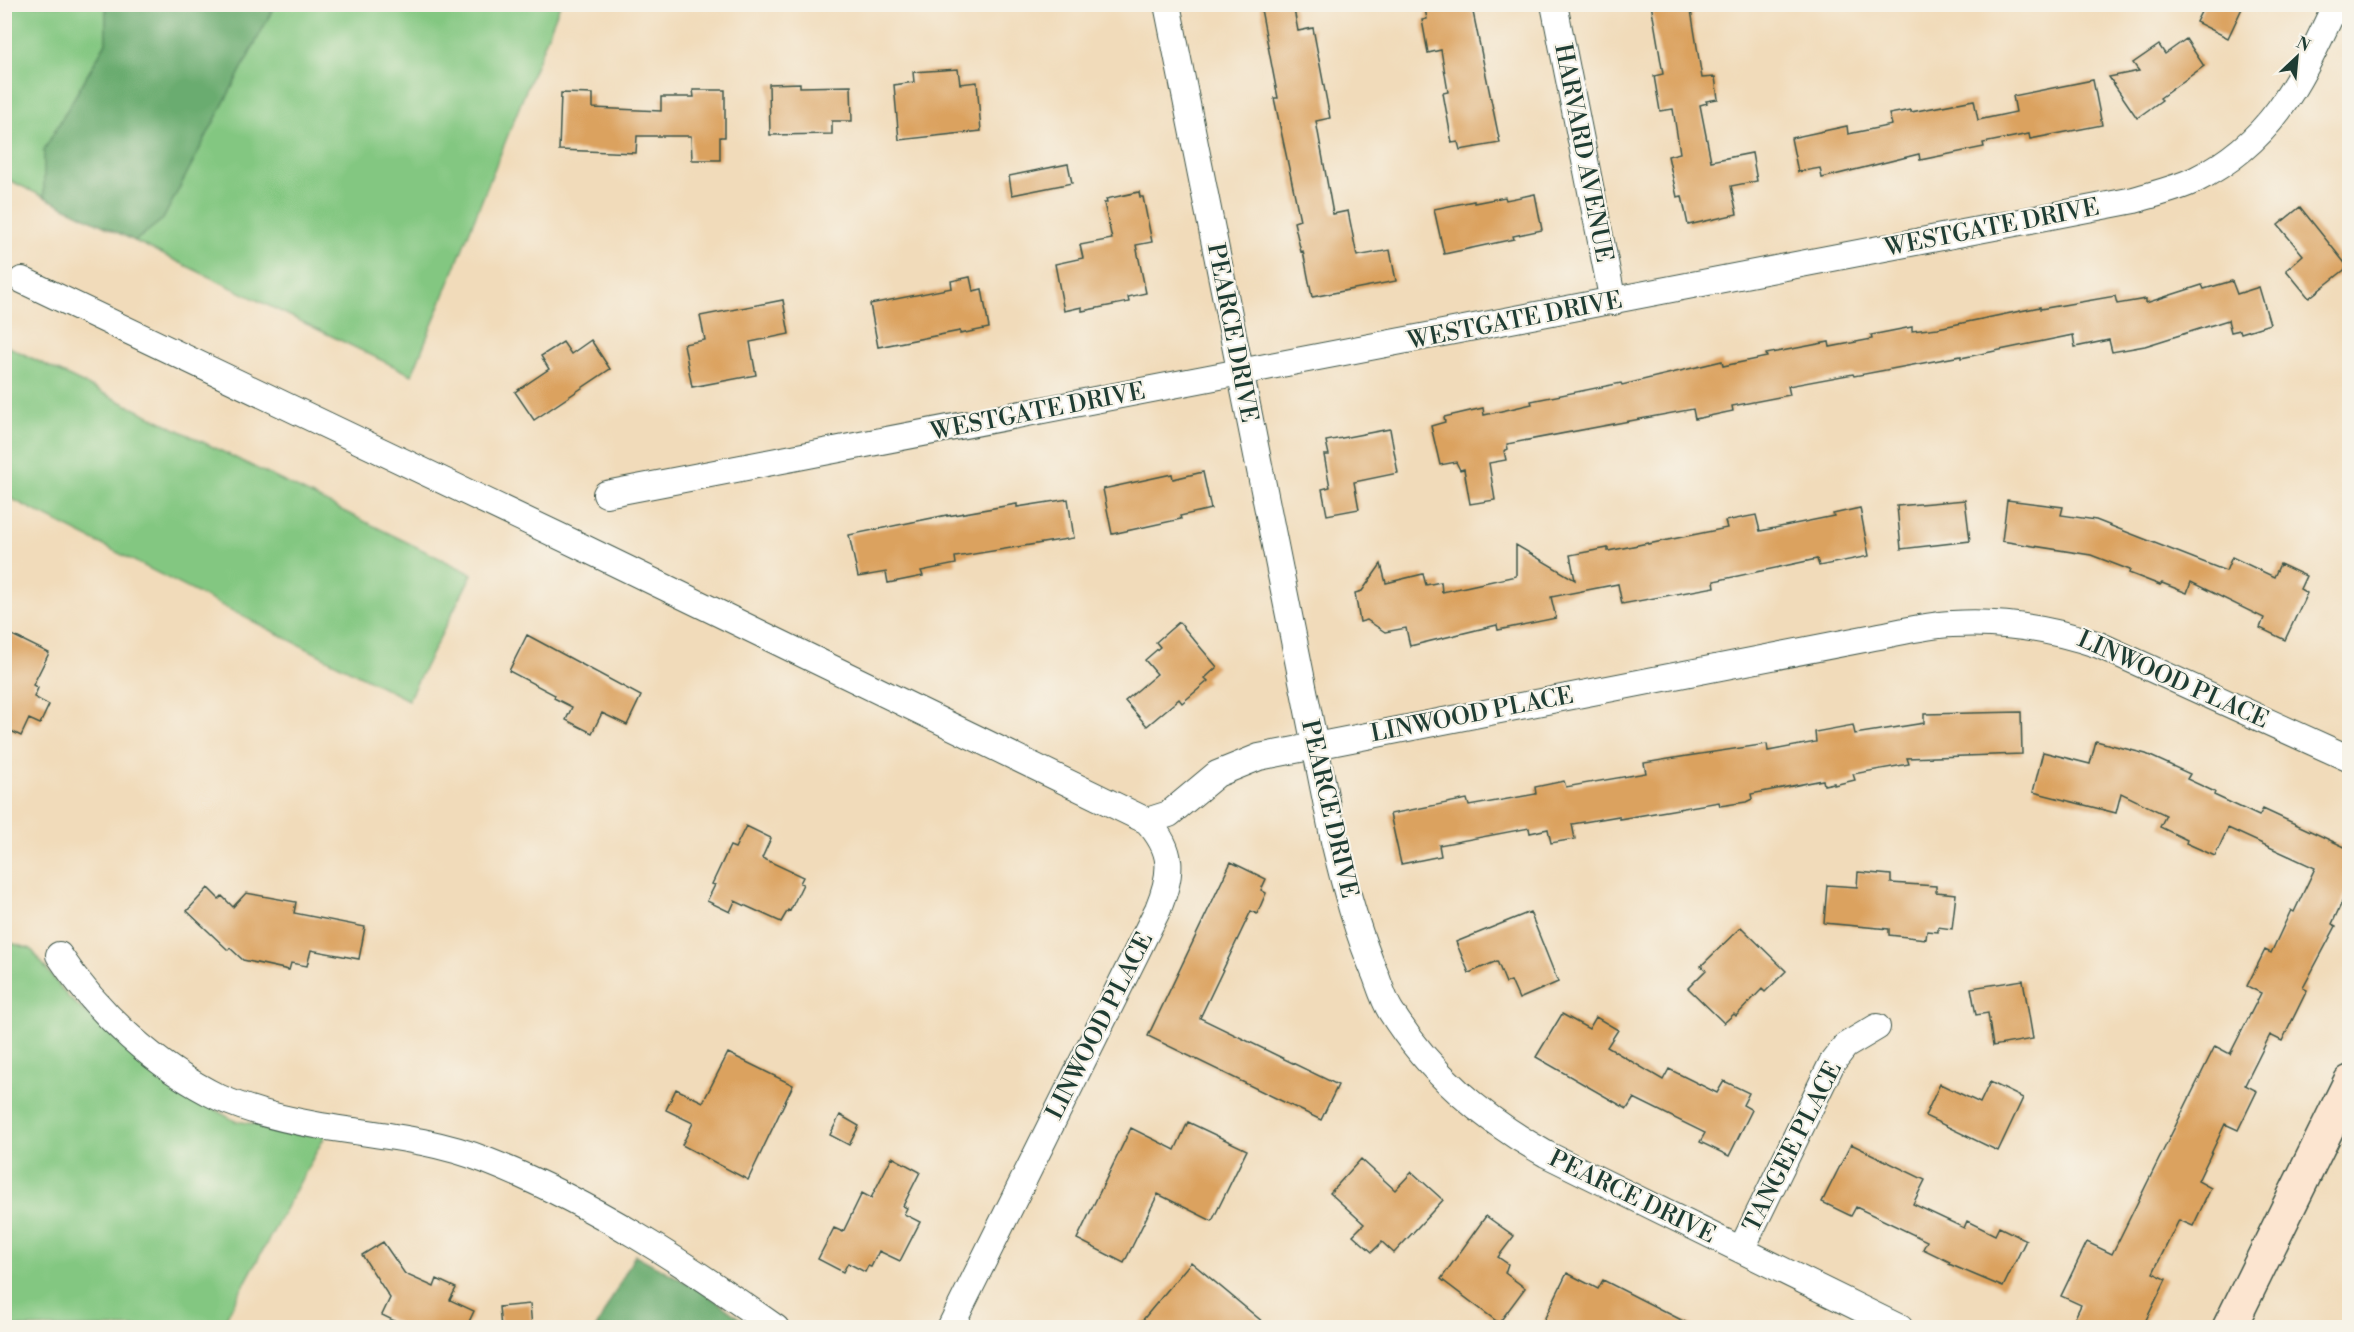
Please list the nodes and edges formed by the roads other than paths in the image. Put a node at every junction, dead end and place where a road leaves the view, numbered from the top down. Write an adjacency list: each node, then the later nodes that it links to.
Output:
1 (1167, 4): 6 (street, PEARCE DRIVE)
2 (1554, 4): 5 (street, HARVARD AVENUE)
3 (2336, 4): 5 (street, WESTGATE DRIVE)
4 (22, 280): 10 (street)
5 (1613, 302): 6 (street, WESTGATE DRIVE)
6 (1240, 374): 7 (street, WESTGATE DRIVE); 8 (street, PEARCE DRIVE)
7 (606, 495)
8 (1313, 746): 9 (street, LINWOOD PLACE); 10 (street, LINWOOD PLACE); 14 (street, PEARCE DRIVE)
9 (2349, 759)
10 (1147, 821): 16 (street, LINWOOD PLACE)
11 (58, 955): 15 (street)
12 (1878, 1027): 14 (street, TANGEE PLACE)
13 (2349, 1082): 18 (main road)
14 (1741, 1250): 17 (street, PEARCE DRIVE)
15 (776, 1328)
16 (950, 1328)
17 (1900, 1328)
18 (2229, 1328)

